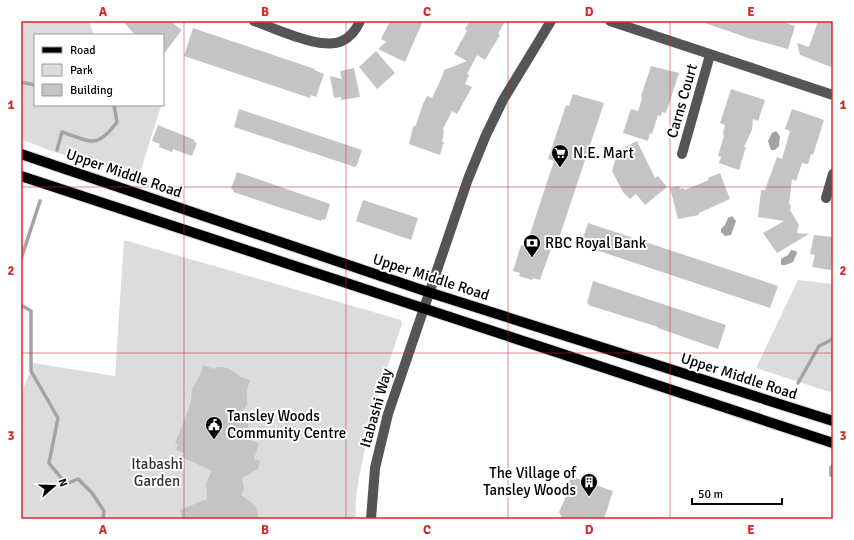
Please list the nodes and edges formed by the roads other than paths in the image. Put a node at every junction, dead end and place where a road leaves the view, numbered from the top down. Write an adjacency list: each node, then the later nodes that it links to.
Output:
1 (254, 21): 2 (street)
2 (360, 21)
3 (551, 21): 12 (street, Itabashi Way)
4 (610, 21): 5 (street)
5 (710, 55): 6 (street); 7 (street, Carns Court)
6 (833, 96)
7 (682, 154)
8 (24, 155): 12 (main road, Upper Middle Road)
9 (833, 174): 11 (street)
10 (22, 176): 13 (main road)
11 (826, 198)
12 (428, 292): 13 (street, Itabashi Way); 14 (main road, Upper Middle Road)
13 (423, 309): 15 (main road); 16 (street, Itabashi Way)
14 (833, 421)
15 (833, 443)
16 (371, 519)

